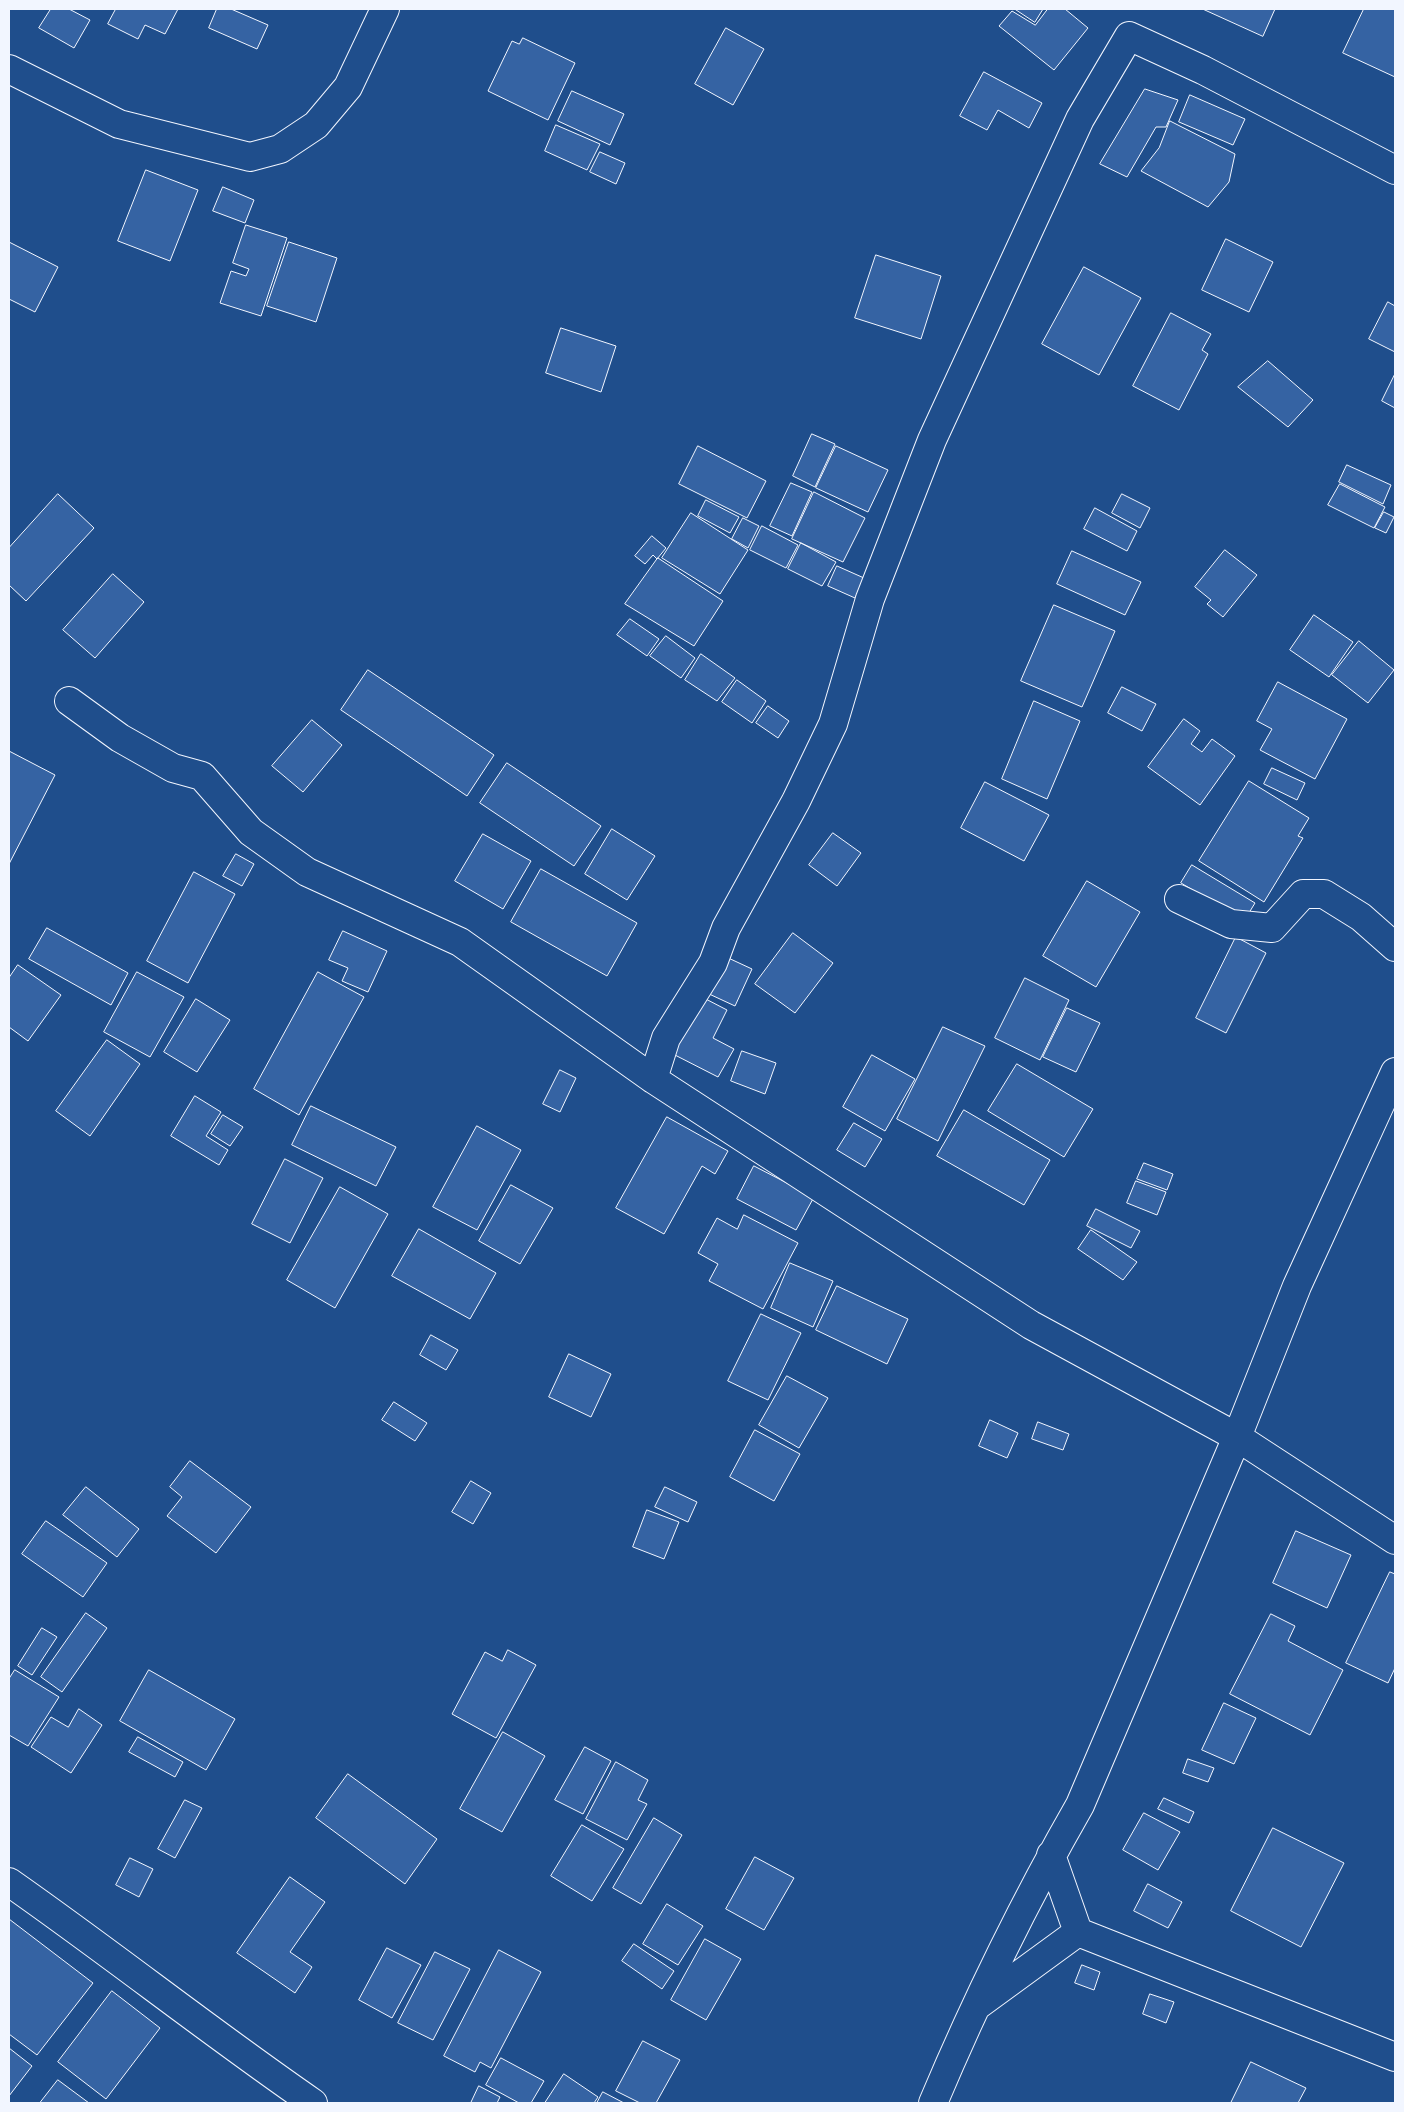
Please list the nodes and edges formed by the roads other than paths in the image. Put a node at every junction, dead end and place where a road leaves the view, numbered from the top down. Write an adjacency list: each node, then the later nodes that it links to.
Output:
1 (385, 9): 2 (street)
2 (9, 69)
3 (1395, 170): 8 (street)
4 (69, 701): 8 (street)
5 (1179, 899): 6 (street)
6 (1395, 947)
7 (1395, 1072): 9 (street)
8 (653, 1079): 9 (street)
9 (1237, 1436): 10 (street); 11 (street)
10 (1395, 1540)
11 (1051, 1855): 13 (street); 14 (street)
12 (9, 1882): 16 (street)
13 (1078, 1932): 14 (street); 15 (street)
14 (973, 2008): 17 (street)
15 (1395, 2057)
16 (313, 2103)
17 (933, 2103)

